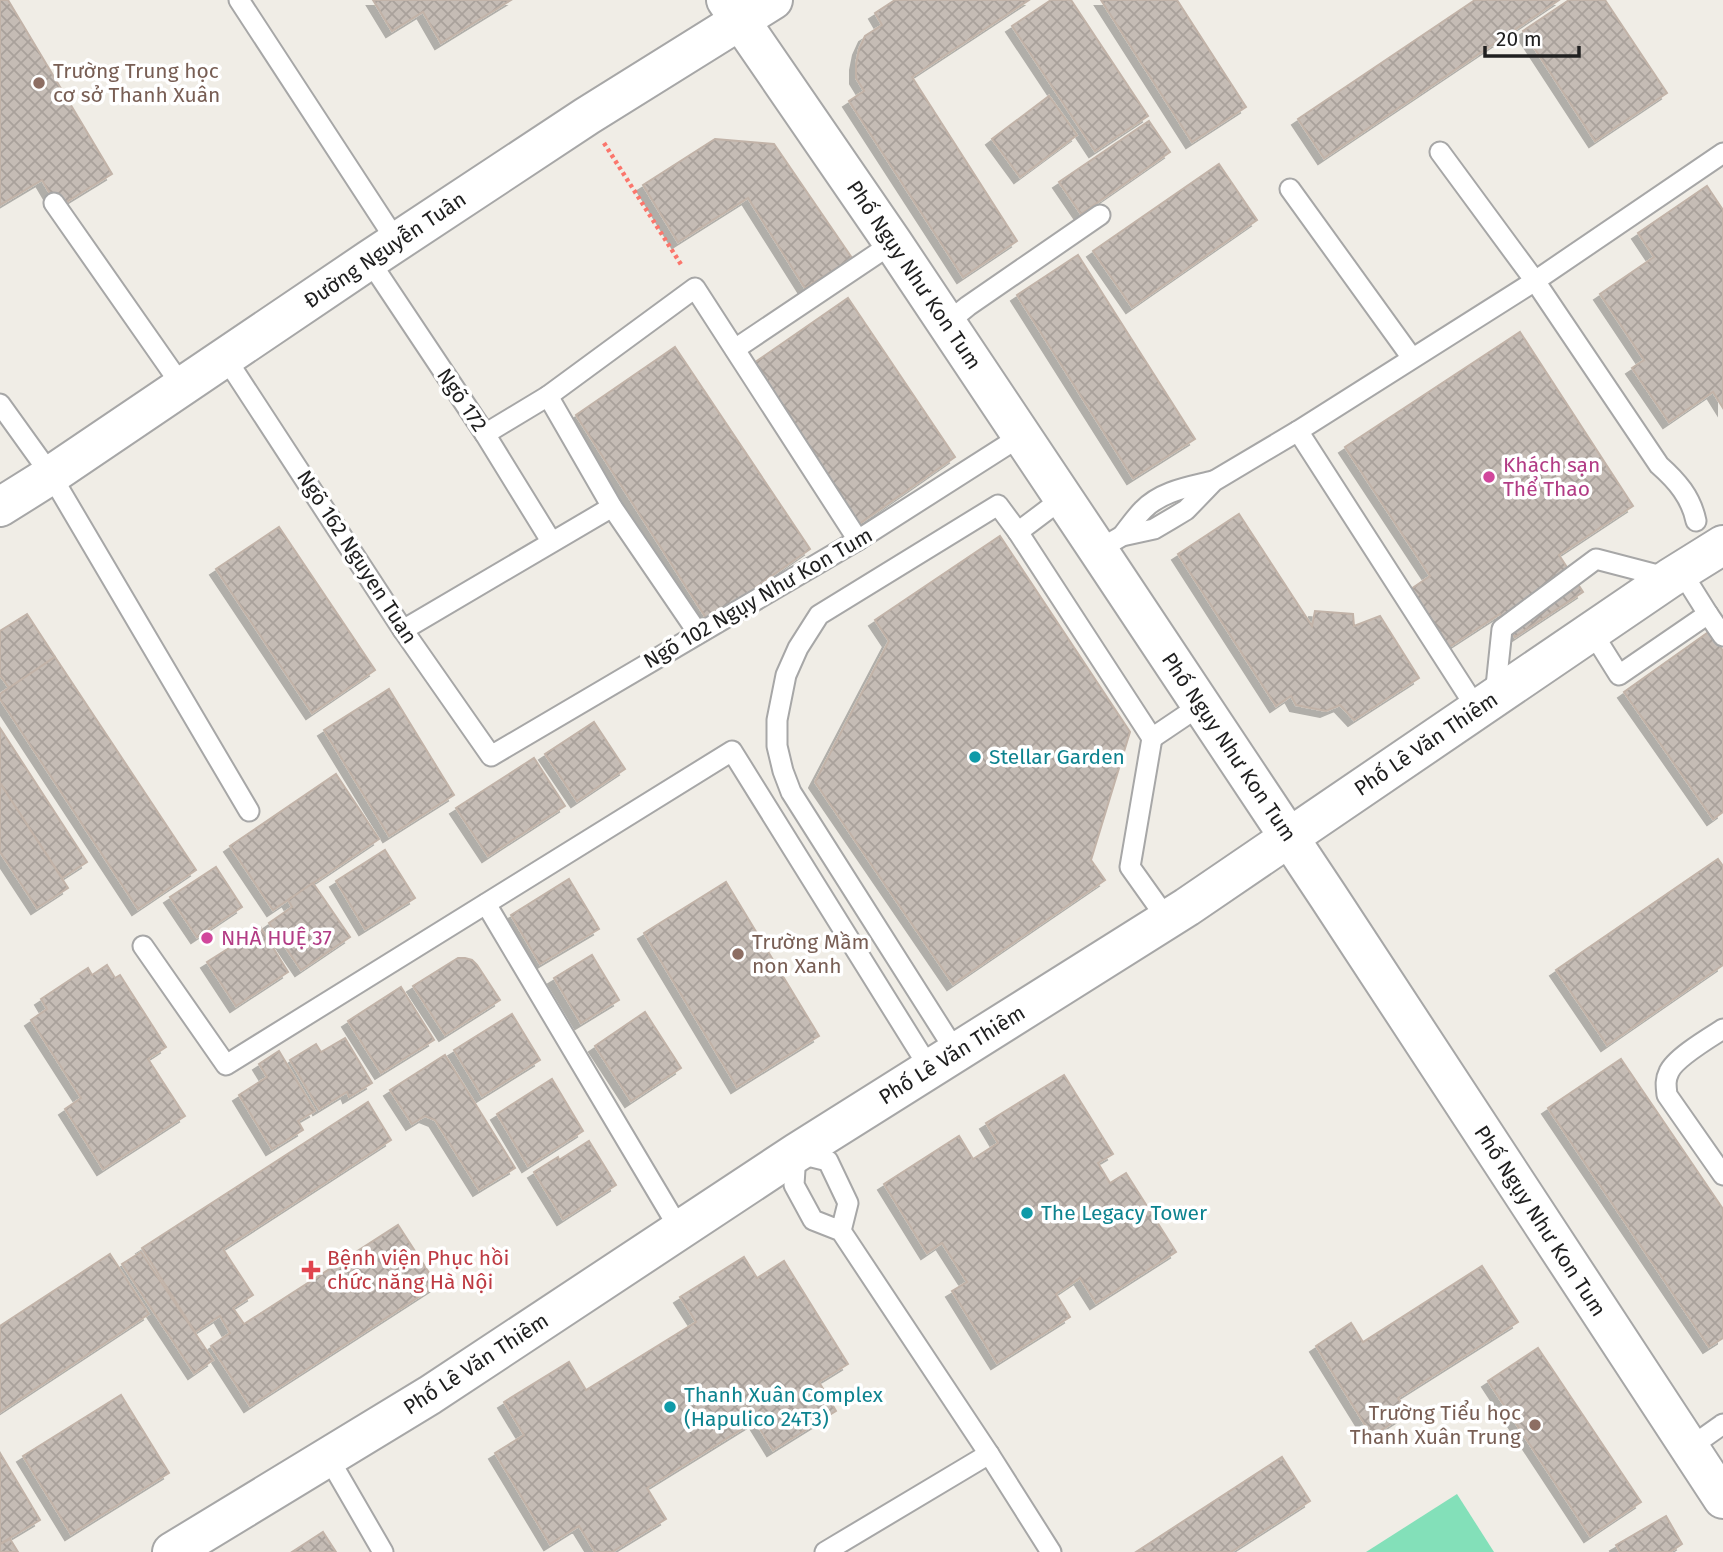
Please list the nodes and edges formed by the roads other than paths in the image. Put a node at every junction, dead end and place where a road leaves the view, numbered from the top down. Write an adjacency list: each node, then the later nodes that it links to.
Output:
1 (239, 0): 10 (lane, Ngõ 172)
2 (774, 0): 3 (street, Đường Nguyễn Tuân)
3 (733, 10): 9 (street, Phố Ngụy Như Kon Tum); 10 (street, Đường Nguyễn Tuân)
4 (1440, 152): 11 (lane)
5 (1723, 153): 11 (lane)
6 (1290, 189): 15 (lane)
7 (54, 203): 16 (lane)
8 (1100, 215): 12 (lane)
9 (893, 243): 12 (street, Phố Ngụy Như Kon Tum); 13 (lane)
10 (383, 251): 14 (street, Đường Nguyễn Tuân); 20 (lane, Ngõ 172)
11 (1535, 281): 15 (lane); 27 (lane)
12 (947, 323): 21 (street, Phố Ngụy Như Kon Tum)
13 (735, 349): 17 (lane); 28 (lane)
14 (225, 357): 16 (street, Đường Nguyễn Tuân); 33 (lane, Ngõ 162 Nguyen Tuan)
15 (1412, 358): 19 (lane)
16 (182, 386): 22 (street, Đường Nguyễn Tuân)
17 (548, 396): 20 (lane); 25 (lane)
18 (0, 404): 22 (lane)
19 (1298, 431): 30 (lane); 37 (lane)
20 (485, 435): 29 (lane, Ngõ 172)
21 (1021, 436): 23 (street, Phố Ngụy Như Kon Tum); 28 (lane, Ngõ 102 Ngụy Như Kon Tum)
22 (51, 475): 24 (street, Đường Nguyễn Tuân); 41 (lane)
23 (1063, 498): 26 (lane); 30 (street, Phố Ngụy Như Kon Tum)
24 (0, 507)
25 (612, 507): 29 (lane); 35 (lane)
26 (1018, 532): 39 (lane); 47 (lane)
27 (1712, 538): 31 (street, Phố Lê Văn Thiêm)
28 (858, 540): 35 (lane, Ngõ 102 Ngụy Như Kon Tum)
29 (551, 541): 33 (lane)
30 (1110, 543): 38 (street, Phố Ngụy Như Kon Tum)
31 (1676, 575): 32 (lane); 34 (street, Phố Lê Văn Thiêm); 37 (lane)
32 (1708, 614): 34 (lane); 36 (lane)
33 (403, 630): 40 (lane, Ngõ 162 Nguyen Tuan)
34 (1592, 632): 37 (street, Phố Lê Văn Thiêm)
35 (698, 633): 40 (lane, Ngõ 102 Ngụy Như Kon Tum)
36 (1723, 636)
37 (1486, 703): 42 (street, Phố Lê Văn Thiêm)
38 (1200, 705): 39 (lane); 42 (street, Phố Ngụy Như Kon Tum)
39 (1152, 738): 44 (lane)
40 (491, 756)
41 (249, 811)
42 (1290, 838): 44 (street, Phố Lê Văn Thiêm); 53 (street, Phố Ngụy Như Kon Tum)
43 (485, 904): 45 (lane); 47 (lane); 50 (lane)
44 (1167, 919): 47 (street, Phố Lê Văn Thiêm)
45 (143, 946)
46 (1723, 1029): 49 (lane)
47 (943, 1060): 48 (street, Phố Lê Văn Thiêm)
48 (796, 1153): 50 (street, Phố Lê Văn Thiêm); 51 (lane); 51 (lane)
49 (1723, 1175)
50 (680, 1230): 55 (street, Phố Lê Văn Thiêm)
51 (841, 1231): 54 (lane)
52 (1723, 1424): 53 (lane)
53 (1689, 1448): 56 (street, Phố Ngụy Như Kon Tum)
54 (989, 1454): 59 (lane); 60 (lane)
55 (328, 1457): 57 (street, Phố Lê Văn Thiêm); 58 (lane)
56 (1723, 1499)
57 (172, 1552)
58 (383, 1552)
59 (825, 1552)
60 (1051, 1552)

